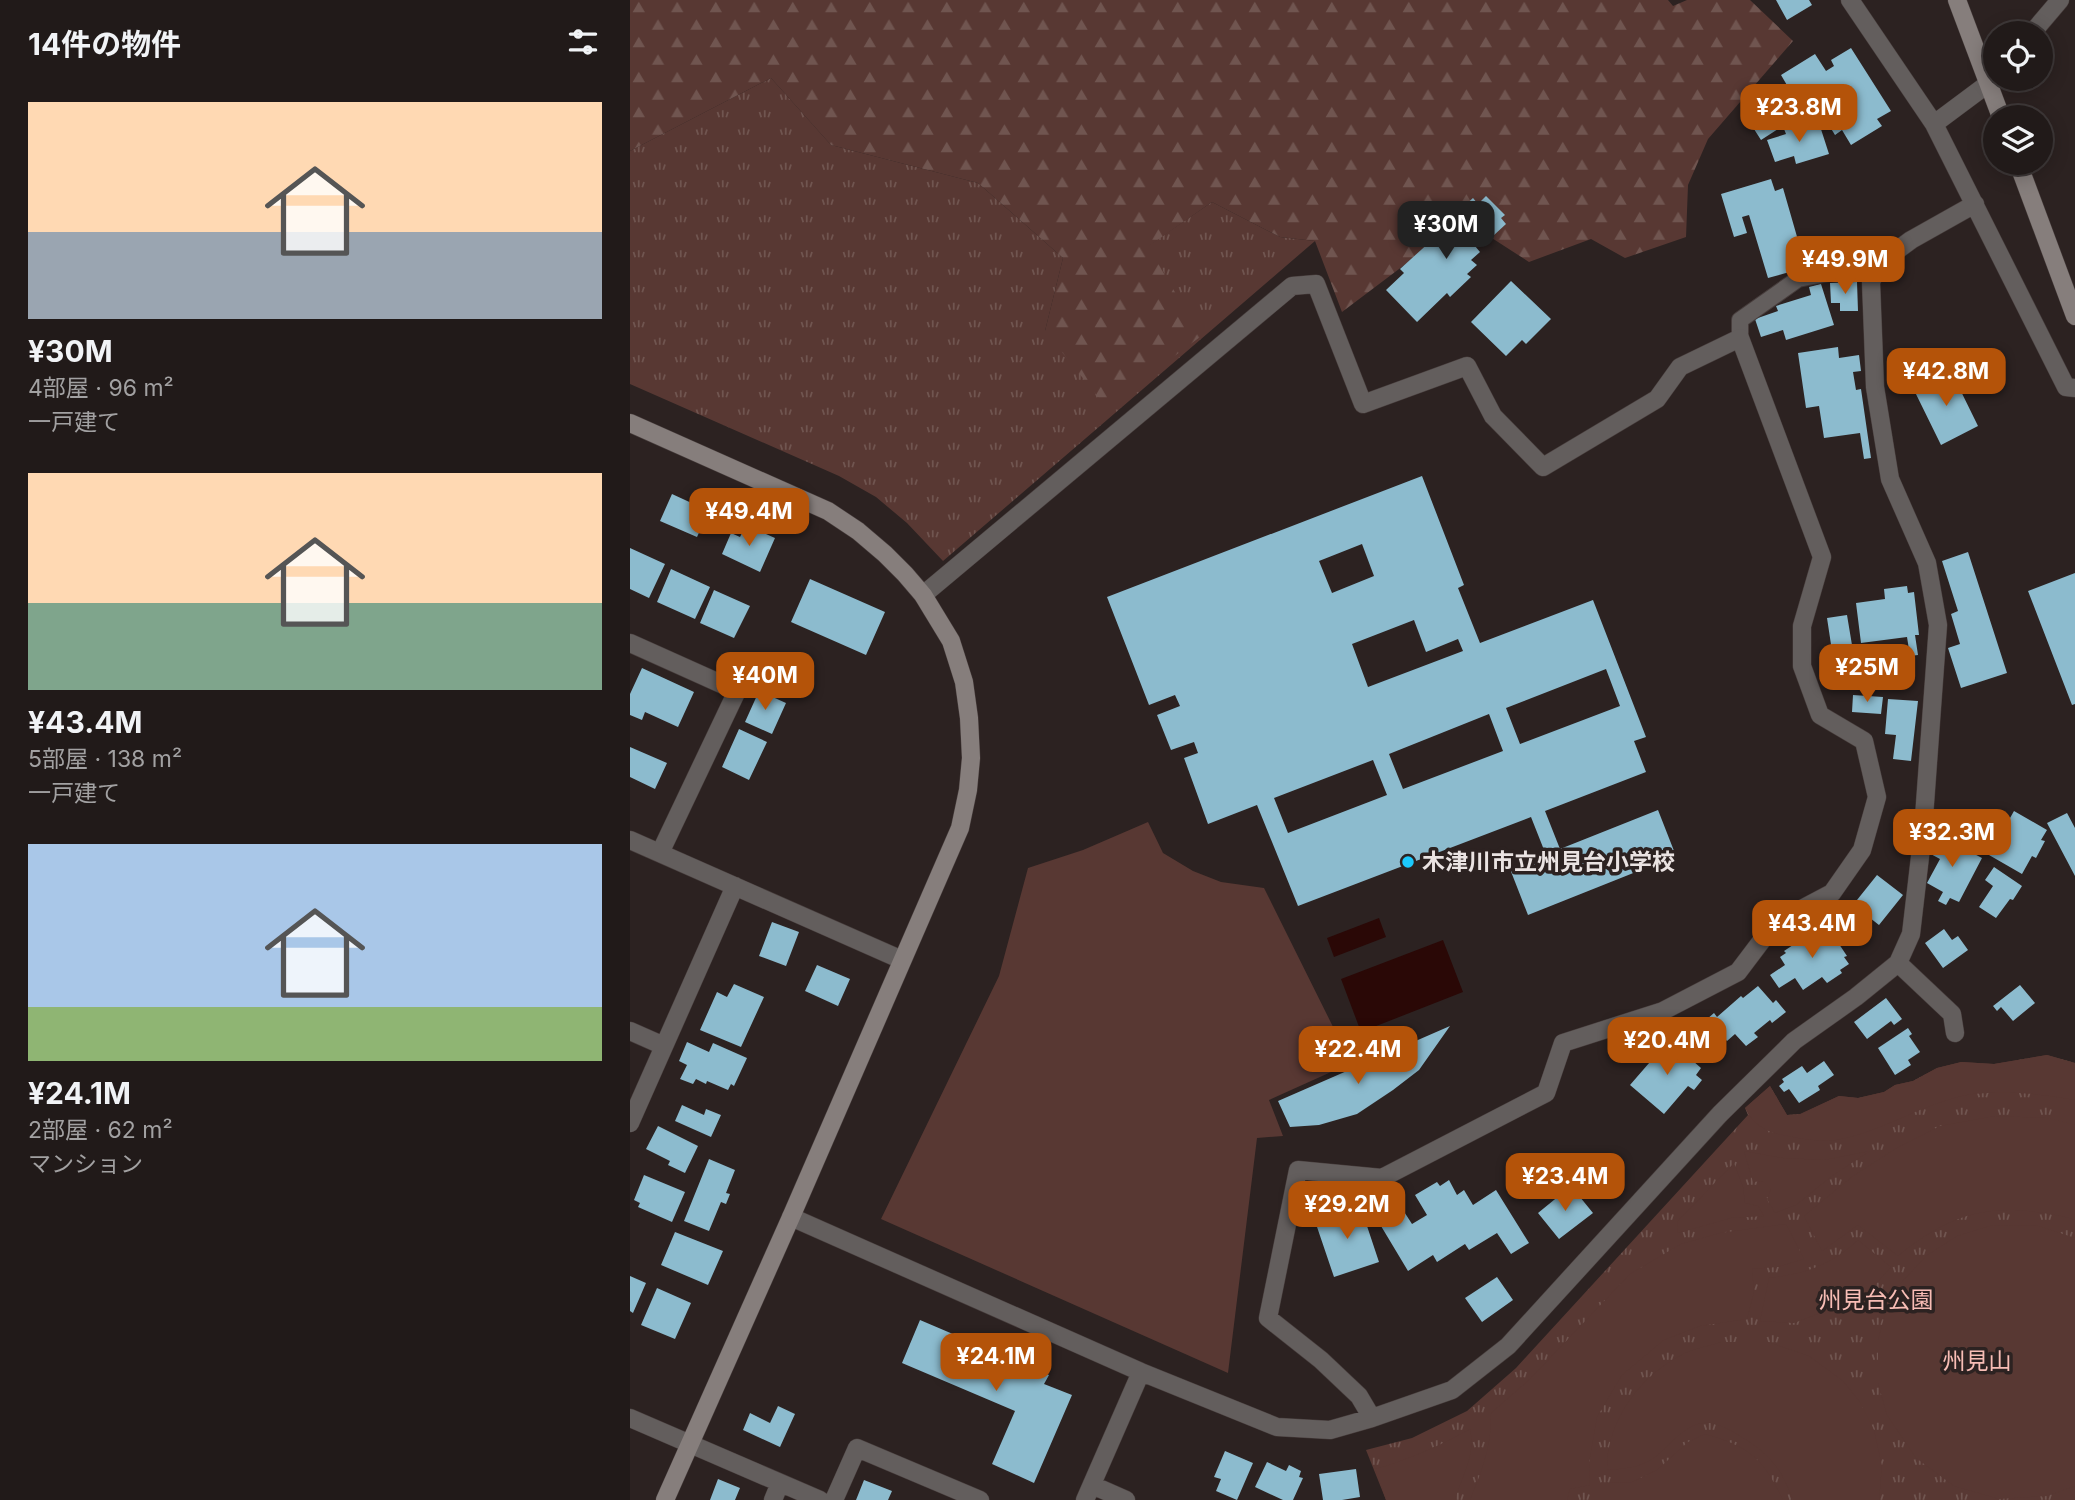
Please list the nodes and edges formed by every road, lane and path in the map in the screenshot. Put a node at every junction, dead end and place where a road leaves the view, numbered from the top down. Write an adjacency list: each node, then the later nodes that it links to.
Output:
1 (1850, 0): 7 (street)
2 (1957, 0): 5 (street)
3 (2060, 0): 4 (street)
4 (2042, 21)
5 (1983, 59)
6 (1983, 87): 7 (street)
7 (1934, 124): 9 (street)
8 (2022, 175): 11 (street)
9 (1975, 204): 10 (street); 13 (street)
10 (1880, 263): 12 (lane); 21 (street)
11 (2075, 316)
12 (1740, 338): 15 (street); 28 (street)
13 (2075, 388)
14 (630, 423): 15 (street)
15 (923, 595): 20 (street)
16 (630, 643): 18 (street)
17 (630, 840): 18 (street)
18 (660, 853): 19 (street)
19 (734, 886): 20 (street); 24 (street)
20 (902, 960): 26 (street)
21 (1898, 963): 23 (street); 28 (street)
22 (630, 1031): 24 (street)
23 (1955, 1033)
24 (664, 1046): 25 (street)
25 (630, 1123)
26 (792, 1217): 27 (street); 30 (street)
27 (1141, 1372): 28 (street); 32 (street)
28 (1372, 1418)
29 (630, 1419): 30 (street)
30 (689, 1444): 31 (street); 33 (street)
31 (777, 1491): 34 (street)
32 (1089, 1492): 37 (street)
33 (665, 1500)
34 (820, 1500)
35 (834, 1500): 36 (street)
36 (980, 1500)
37 (1126, 1500)

